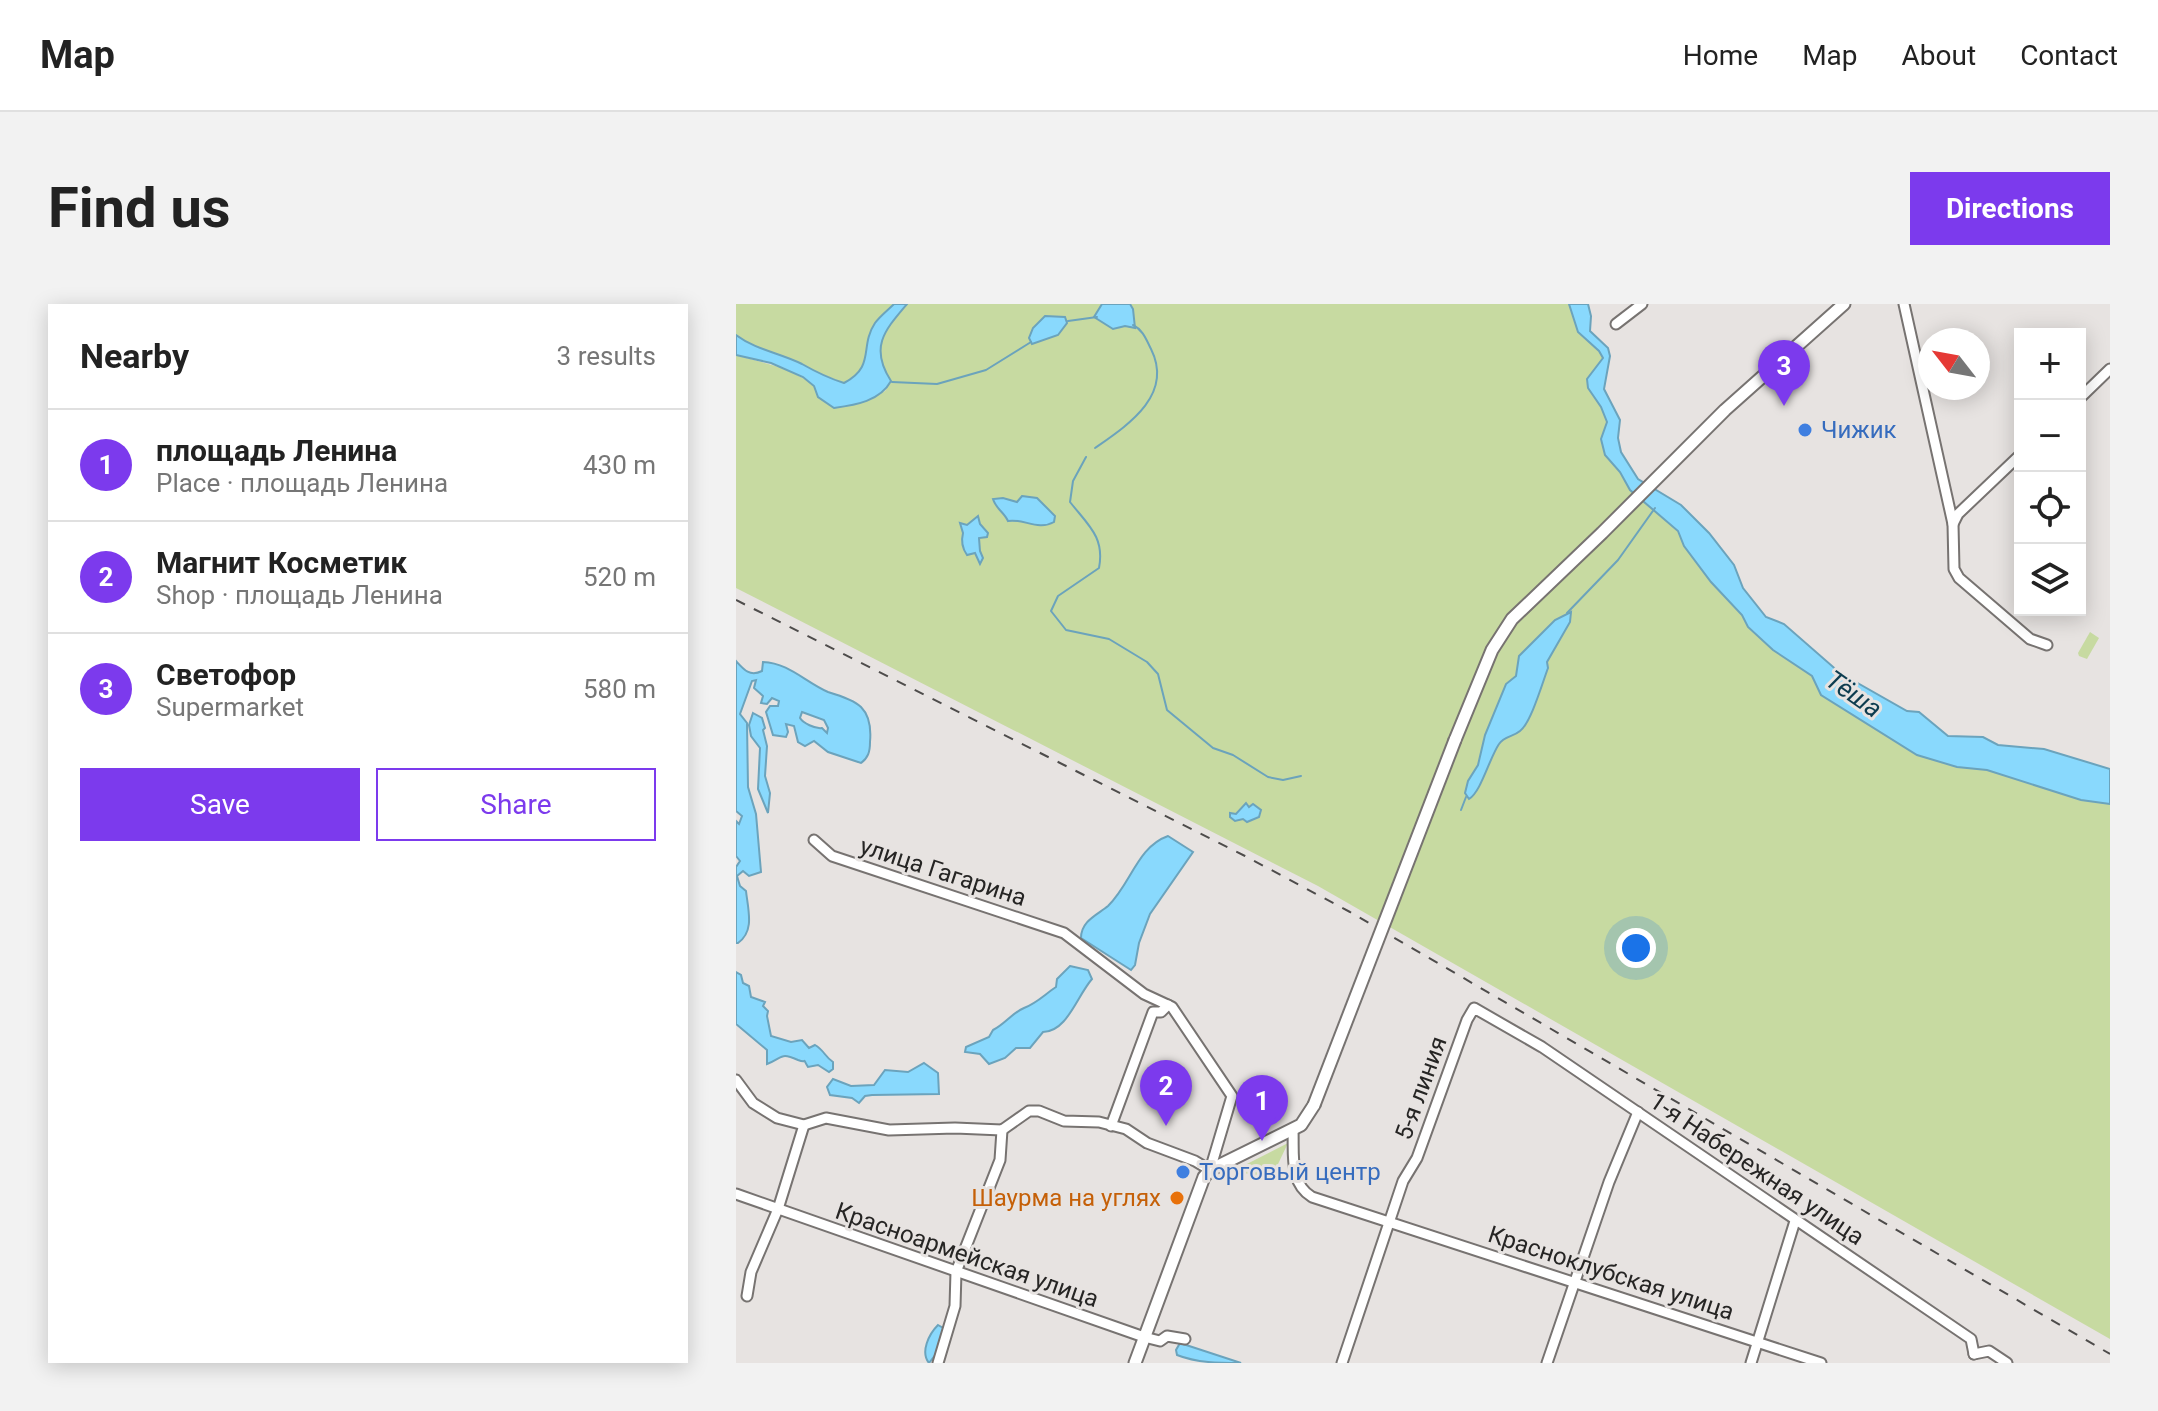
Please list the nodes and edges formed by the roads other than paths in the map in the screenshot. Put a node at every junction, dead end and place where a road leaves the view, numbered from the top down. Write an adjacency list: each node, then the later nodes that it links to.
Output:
1 (1642, 304): 4 (street)
2 (1844, 304): 18 (main road, bridge)
3 (1904, 304): 8 (street)
4 (1616, 324)
5 (2110, 369): 6 (street)
6 (2086, 392)
7 (2014, 461): 8 (street)
8 (1953, 524): 9 (street)
9 (2047, 645)
10 (814, 840): 11 (street, улица Гагарина)
11 (1168, 1005): 16 (street); 19 (street)
12 (1474, 1008): 14 (street, 1-я Набережная улица); 23 (street, 5-я линия)
13 (736, 1080): 15 (street)
14 (1638, 1112): 22 (street, 1-я Набережная улица); 25 (street)
15 (804, 1125): 17 (street); 21 (street)
16 (1111, 1126): 17 (street); 19 (street)
17 (1002, 1130): 24 (street)
18 (1293, 1130): 19 (main road); 23 (street, Красноклубская улица)
19 (1210, 1170): 27 (main road)
20 (736, 1194): 21 (street, Красноармейская улица)
21 (778, 1209): 24 (street, Красноармейская улица); 26 (street)
22 (1795, 1221): 29 (street); 30 (street, 1-я Набережная улица)
23 (1388, 1223): 25 (street, Красноклубская улица); 33 (street, 5-я линия)
24 (956, 1272): 27 (street, Красноармейская улица); 31 (street)
25 (1575, 1282): 29 (street, Красноклубская улица); 34 (street)
26 (747, 1296)
27 (1144, 1337): 28 (street, Красноармейская улица); 32 (main road)
28 (1185, 1339)
29 (1758, 1342): 35 (street); 36 (street, Красноклубская улица)
30 (1974, 1354): 37 (street); 38 (street)
31 (938, 1363)
32 (1135, 1363)
33 (1342, 1363)
34 (1547, 1363)
35 (1751, 1363)
36 (1821, 1363)
37 (1967, 1363)
38 (2007, 1363)

